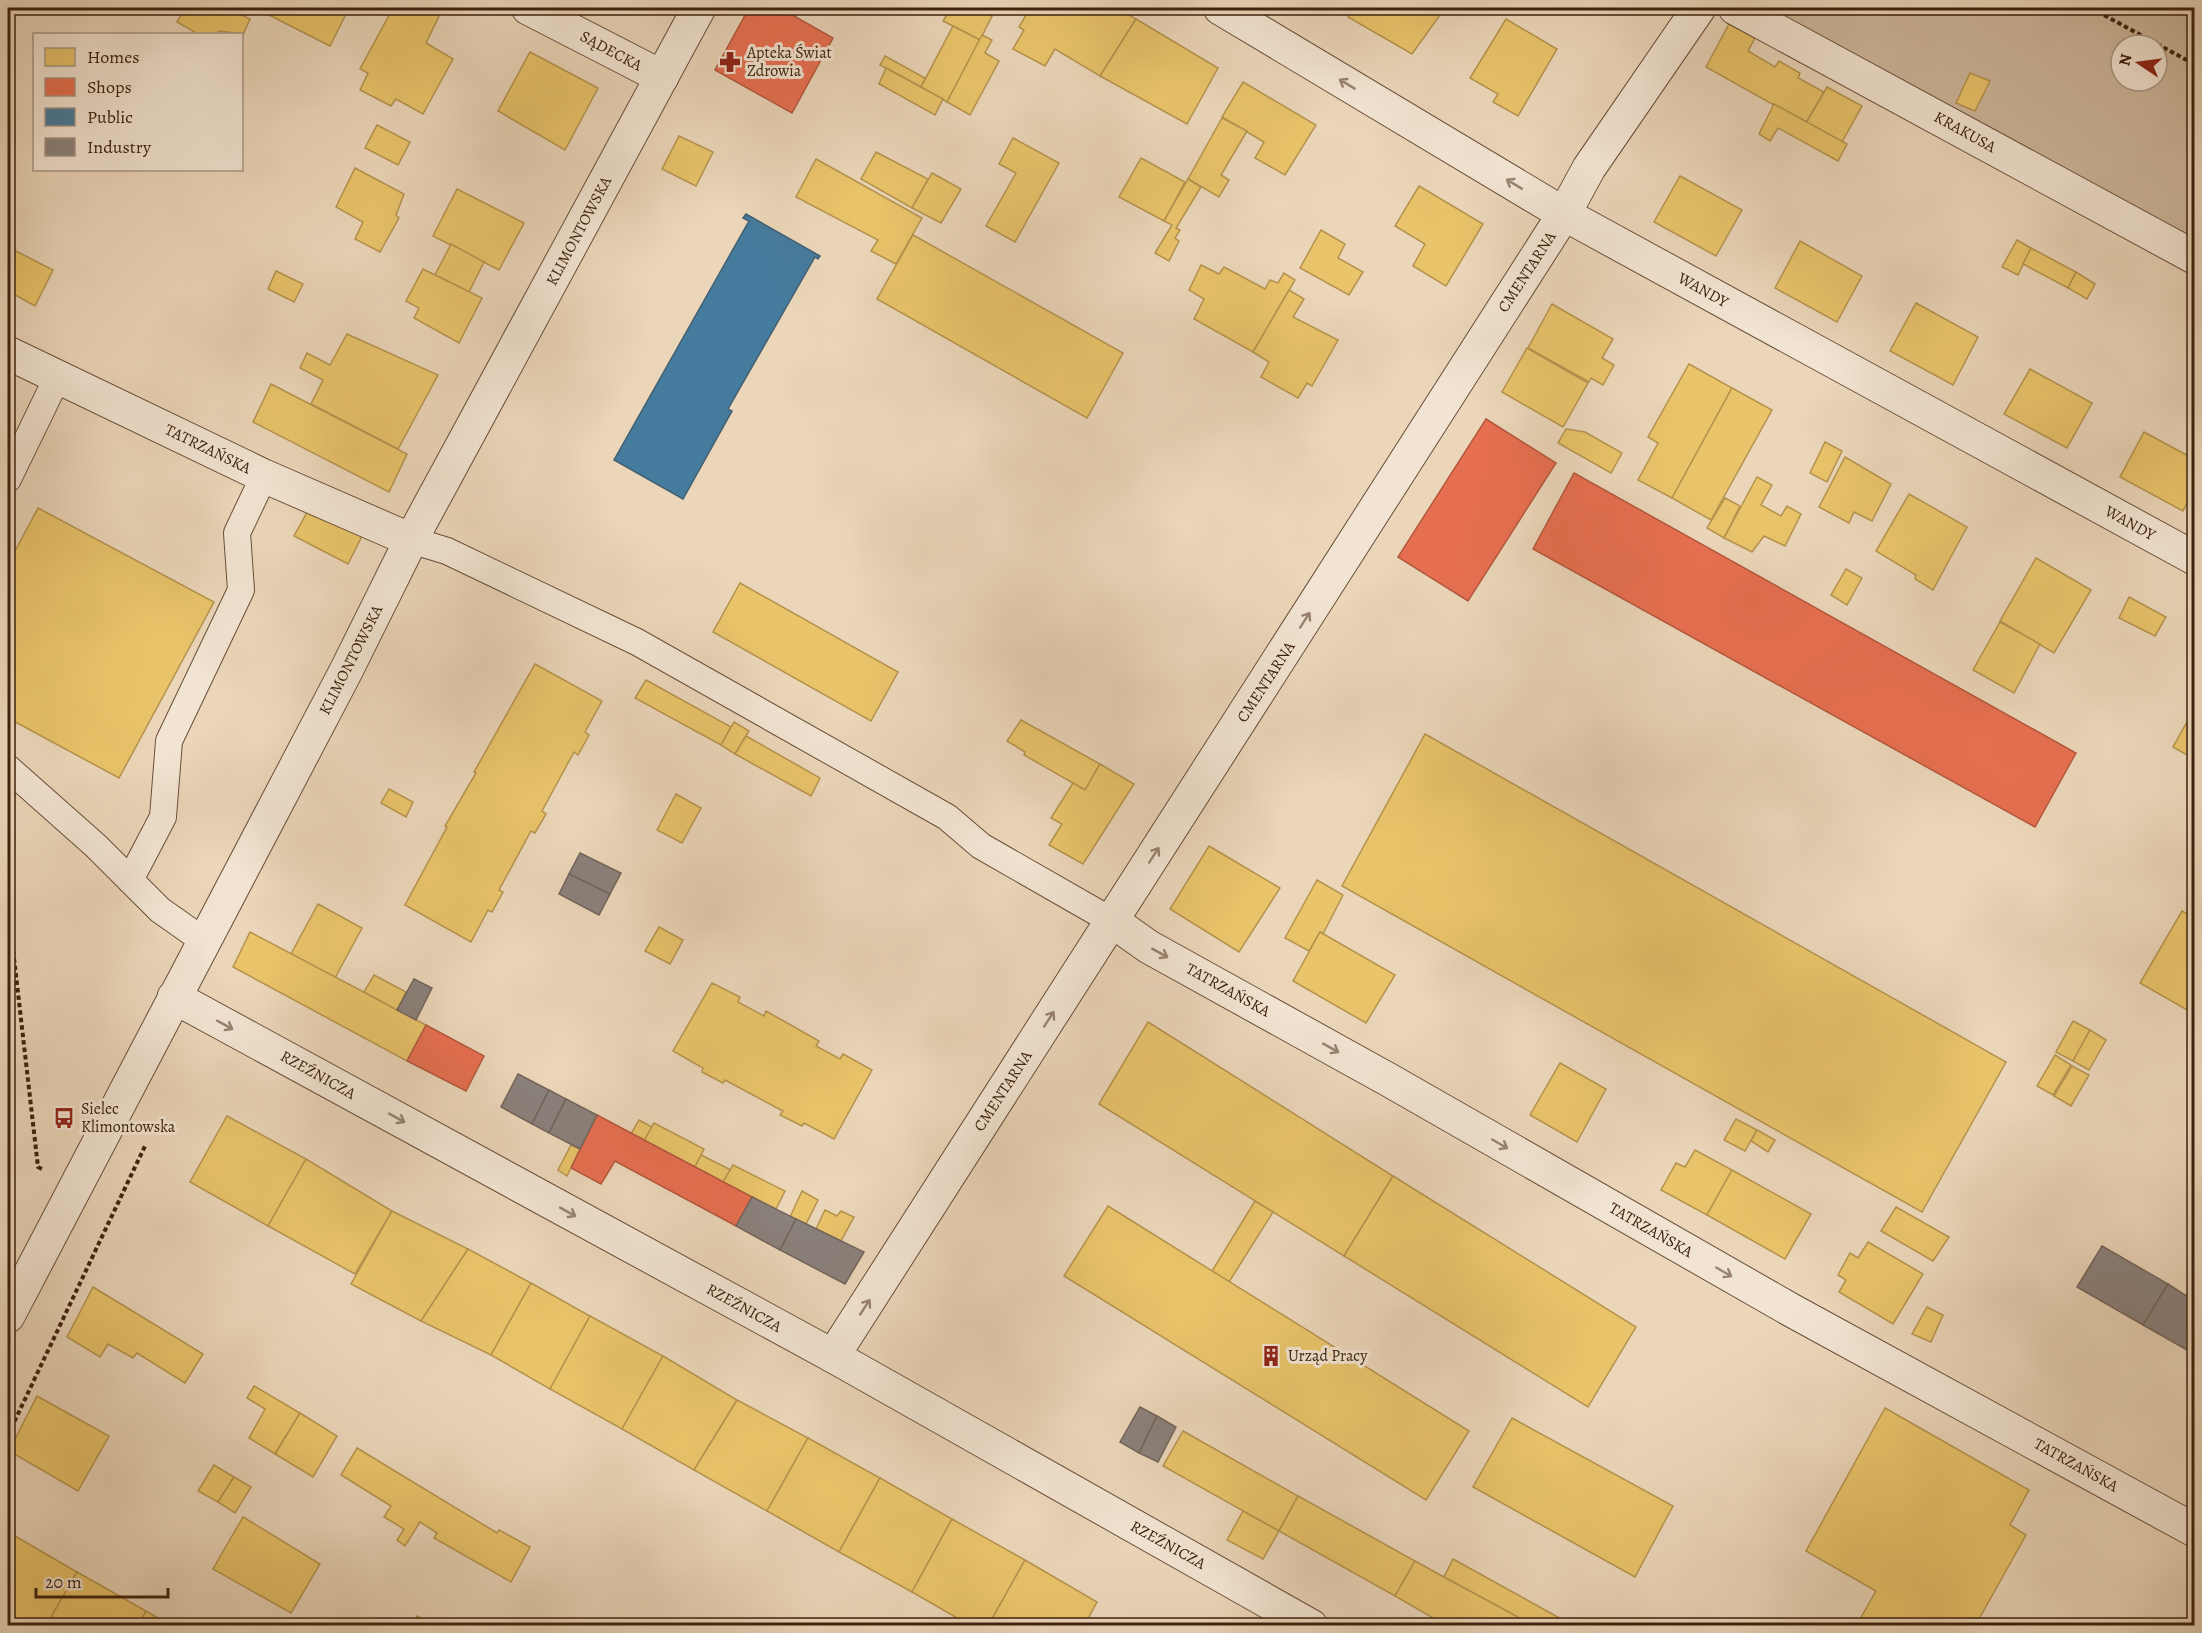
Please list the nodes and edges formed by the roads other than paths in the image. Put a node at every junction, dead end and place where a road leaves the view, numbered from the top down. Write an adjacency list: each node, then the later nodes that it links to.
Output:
1 (528, 8): 6 (street, SĄDECKA)
2 (699, 8): 6 (street, KLIMONTOWSKA)
3 (1220, 8): 7 (street, WANDY, one-way to 3)
4 (1698, 8): 7 (street, CMENTARNA)
5 (1736, 8): 8 (street, KRAKUSA)
6 (662, 77): 13 (street, KLIMONTOWSKA)
7 (1564, 214): 14 (street, WANDY); 17 (street, CMENTARNA, one-way to 7)
8 (2194, 257)
9 (8, 353): 10 (street, TATRZAŃSKA)
10 (57, 378): 11 (street, TATRZAŃSKA); 12 (lane)
11 (264, 476): 13 (street, TATRZAŃSKA); 16 (lane)
12 (8, 479)
13 (411, 540): 17 (lane); 18 (street, KLIMONTOWSKA)
14 (2194, 558)
15 (8, 768): 16 (lane)
16 (130, 880): 18 (lane)
17 (1112, 921): 21 (street, CMENTARNA, one-way to 17); 22 (street, TATRZAŃSKA, one-way to 22)
18 (204, 941): 19 (street, KLIMONTOWSKA)
19 (174, 997): 20 (street, KLIMONTOWSKA); 21 (street, RZEŹNICZA, one-way to 21)
20 (8, 1316)
21 (833, 1356): 23 (street, RZEŹNICZA)
22 (2194, 1530)
23 (1311, 1626)

